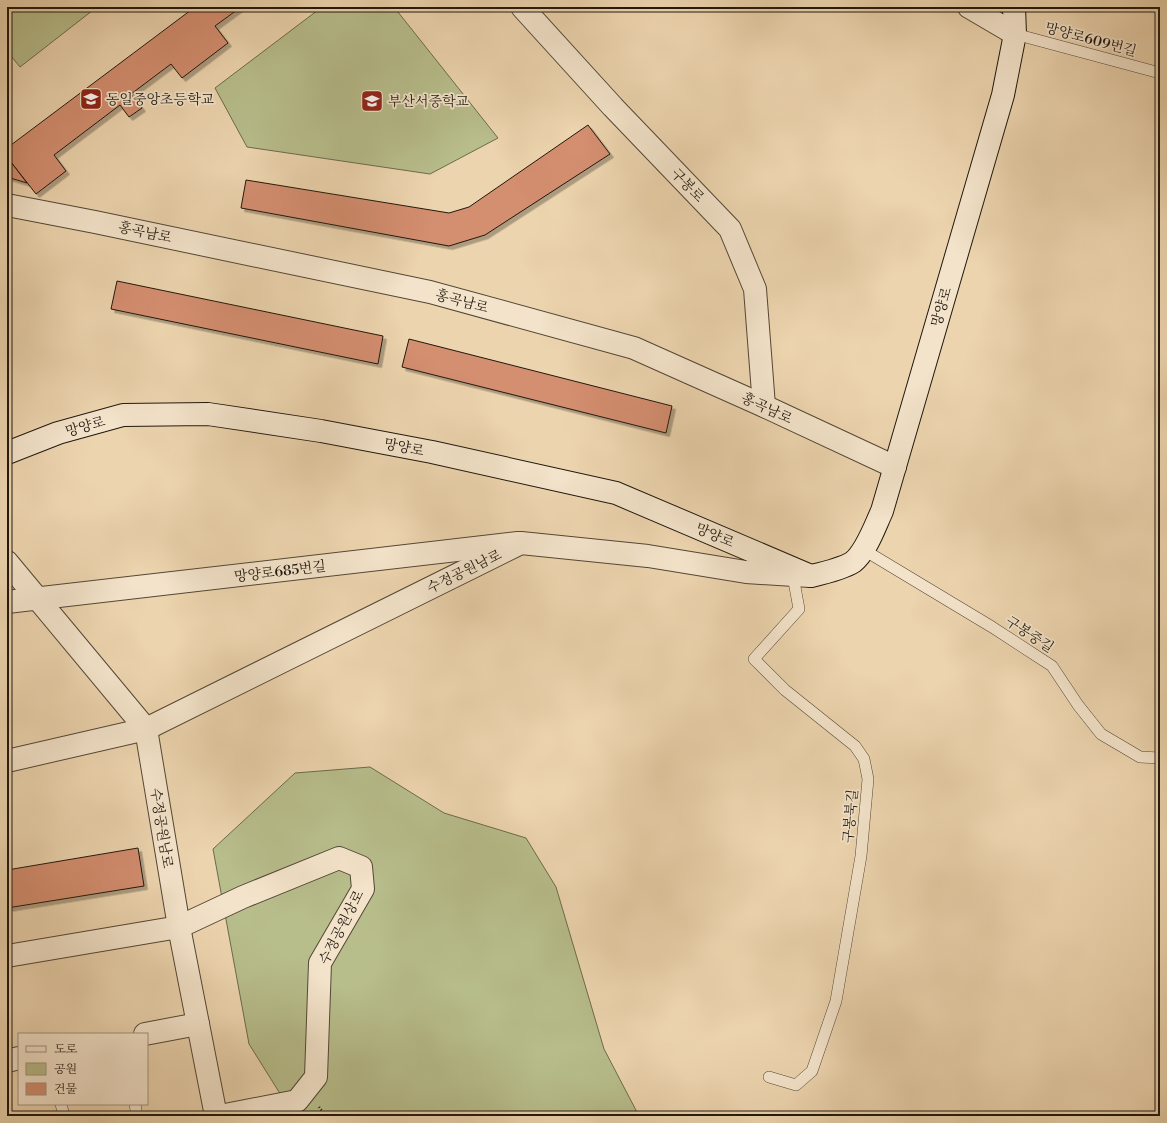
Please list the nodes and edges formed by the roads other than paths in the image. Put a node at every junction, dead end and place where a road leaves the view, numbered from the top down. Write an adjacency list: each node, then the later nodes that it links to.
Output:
1 (522, 7): 7 (street, 구봉로)
2 (969, 7): 4 (street)
3 (1014, 7): 4 (street, 망양로)
4 (1015, 34): 5 (lane, 망양로609번길); 9 (street, 망양로)
5 (1160, 73)
6 (7, 205): 7 (street, 홍곡남로)
7 (764, 406): 9 (street, 홍곡남로)
8 (7, 453): 13 (street, 망양로)
9 (895, 467): 11 (street, 망양로)
10 (520, 543): 13 (street); 14 (street, 망양로685번길); 16 (street, 수정공원남로)
11 (864, 550): 13 (street, 망양로); 17 (lane, 구봉중길)
12 (7, 562): 14 (street)
13 (802, 576): 25 (lane, 구봉북길)
14 (39, 598): 15 (street, 망양로685번길); 16 (street)
15 (7, 602)
16 (146, 729): 18 (street, 수정공원남로); 19 (street, 수정공원남로)
17 (1160, 758)
18 (7, 761)
19 (179, 928): 20 (street, 수정공원상로); 21 (street); 28 (street, 수정공원상로)
20 (7, 956)
21 (198, 1024): 22 (street); 31 (street)
22 (148, 1033)
23 (18, 1058): 24 (street)
24 (7, 1060)
25 (769, 1077)
26 (61, 1105): 29 (lane)
27 (135, 1105): 30 (lane)
28 (273, 1111): 32 (street, 수정공원상로)
29 (64, 1116)
30 (137, 1116)
31 (216, 1116)
32 (220, 1116)

